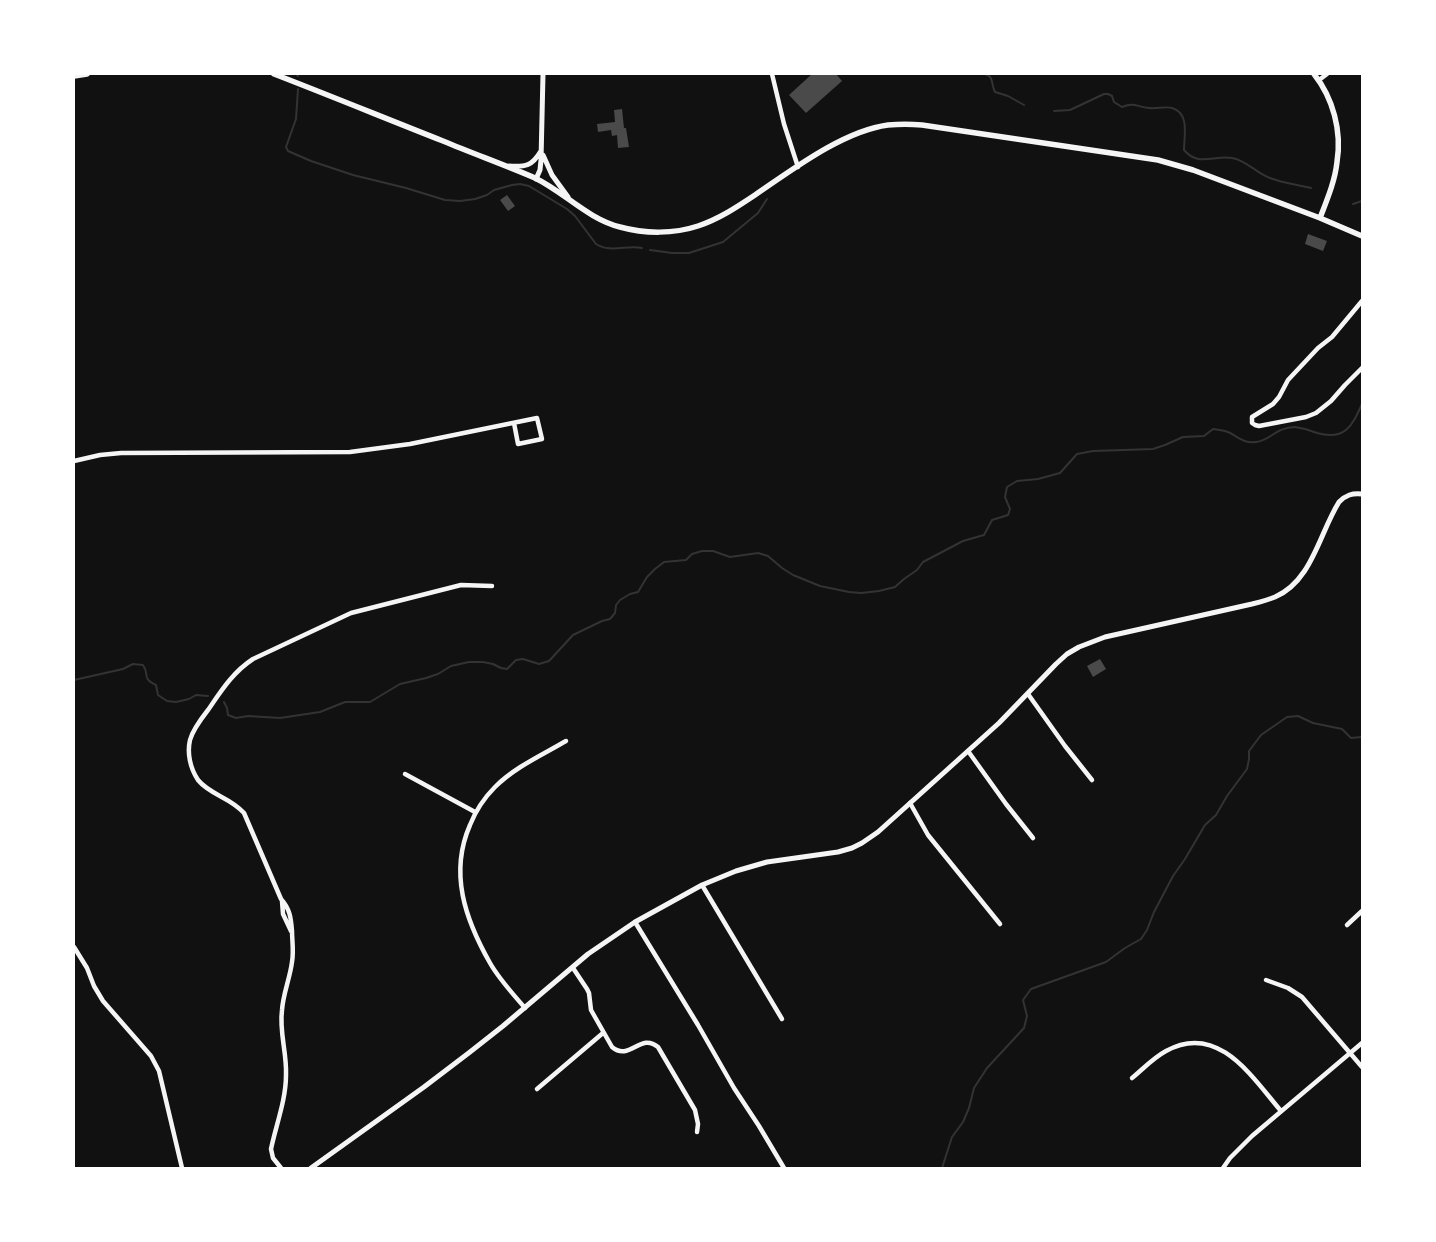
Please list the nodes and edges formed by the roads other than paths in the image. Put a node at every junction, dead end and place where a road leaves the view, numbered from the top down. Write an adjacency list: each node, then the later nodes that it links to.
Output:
1 (87, 74): 7 (main road)
2 (274, 74): 10 (main road)
3 (543, 74): 9 (street)
4 (772, 74): 11 (street)
5 (1314, 74): 8 (main road)
6 (1327, 74): 8 (street)
7 (75, 75)
8 (1319, 80): 14 (main road)
9 (542, 150): 10 (street); 12 (street); 13 (street)
10 (506, 166): 12 (main road)
11 (798, 167): 13 (main road); 14 (main road)
12 (536, 179): 13 (main road)
13 (579, 207)
14 (1320, 218): 15 (main road)
15 (1362, 236)
16 (1362, 301): 17 (street)
17 (1362, 368)
18 (514, 423): 18 (street); 19 (street)
19 (74, 461)
20 (1362, 494): 22 (street)
21 (492, 586): 49 (street)
22 (1028, 694): 24 (street); 26 (street)
23 (566, 742): 28 (street)
24 (968, 751): 27 (street); 29 (street)
25 (405, 774): 28 (street)
26 (1092, 780)
27 (910, 803): 30 (street); 33 (street)
28 (475, 812): 38 (street)
29 (1034, 838)
30 (702, 885): 32 (street); 39 (street)
31 (1362, 911): 34 (street)
32 (635, 922): 36 (street); 51 (street)
33 (1000, 924)
34 (1347, 925)
35 (74, 947): 48 (street)
36 (573, 968): 38 (street); 40 (street)
37 (1266, 980): 42 (street)
38 (525, 1008): 50 (street)
39 (782, 1019)
40 (603, 1033): 45 (street); 47 (street)
41 (1362, 1043): 42 (street)
42 (1351, 1053): 43 (street); 46 (street)
43 (1362, 1067)
44 (1132, 1078): 46 (street)
45 (536, 1089)
46 (1282, 1111): 52 (street)
47 (698, 1132)
48 (182, 1168)
49 (281, 1168)
50 (311, 1168)
51 (784, 1168)
52 (1223, 1168)

